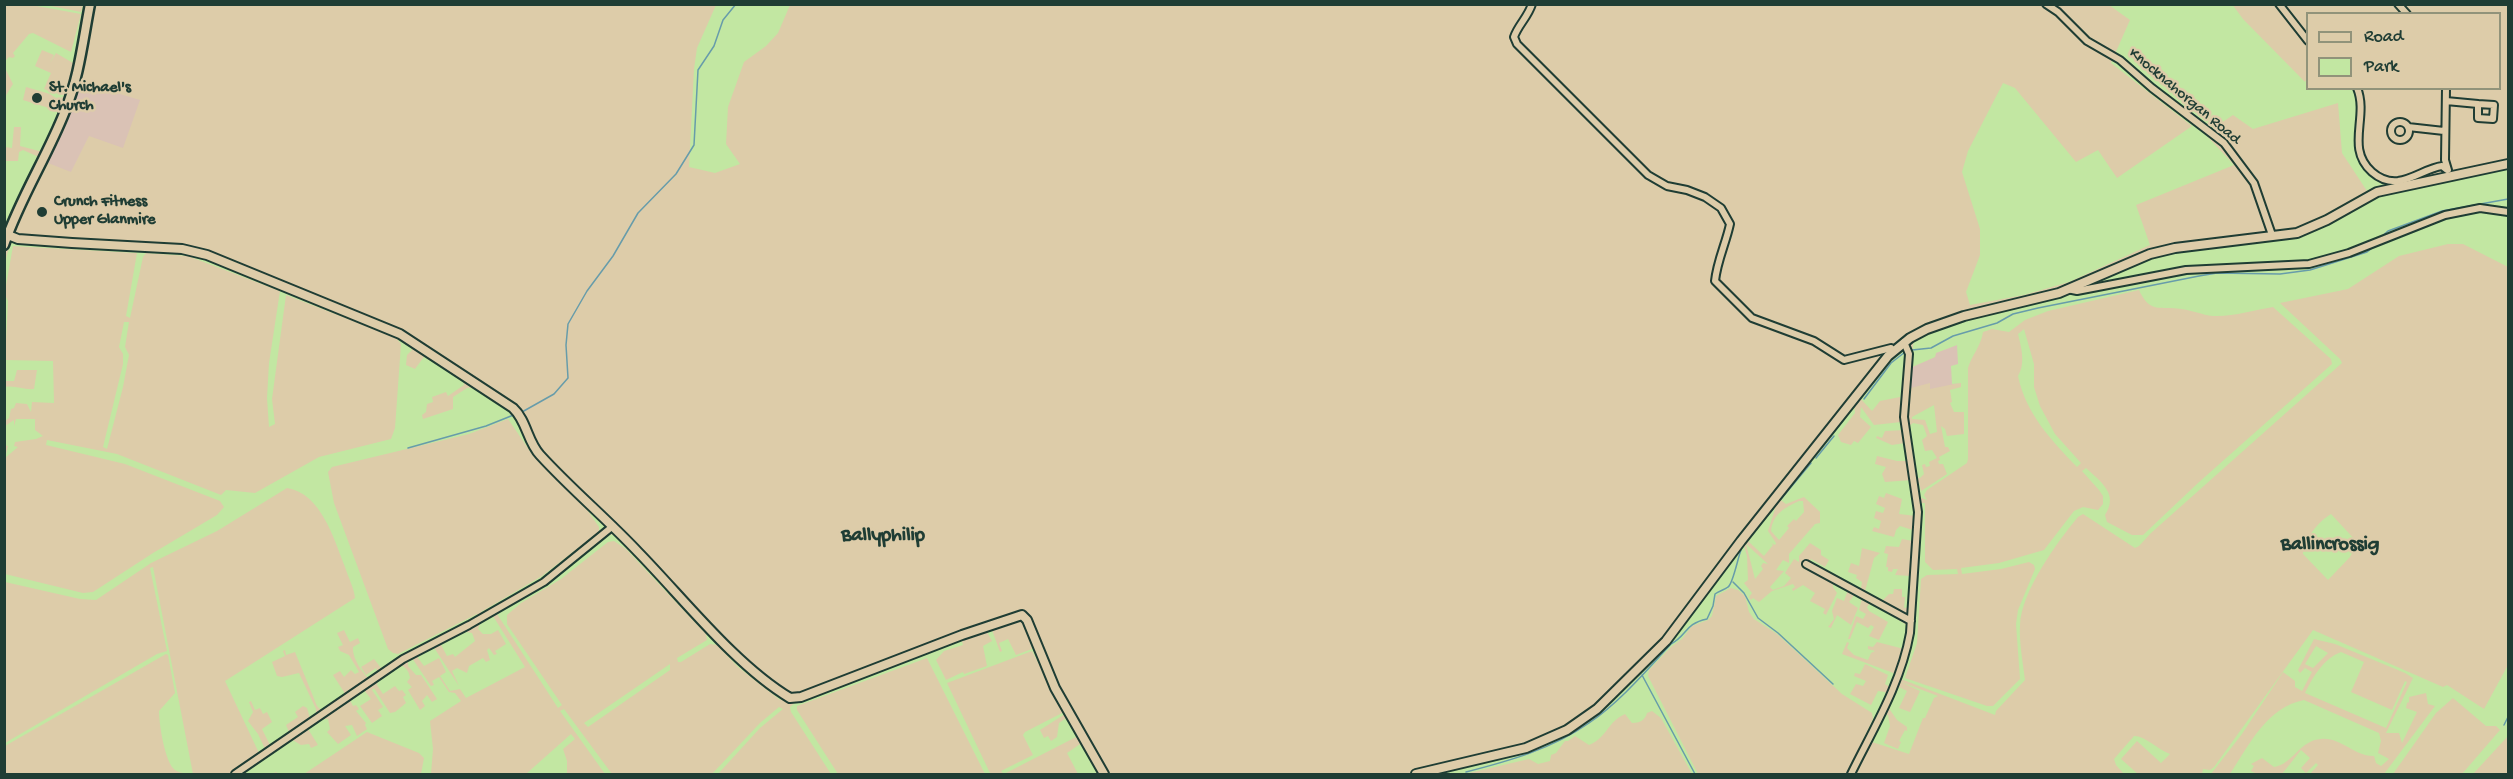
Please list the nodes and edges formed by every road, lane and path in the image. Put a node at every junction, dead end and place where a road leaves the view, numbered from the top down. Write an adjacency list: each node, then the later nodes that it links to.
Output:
1 (90, 4): 16 (main road)
2 (1532, 4): 20 (street)
3 (2046, 4): 15 (street, Knocknahorgan Road)
4 (2279, 4): 5 (street)
5 (2306, 39)
6 (2357, 90): 13 (street)
7 (2446, 90): 8 (street)
8 (2446, 101): 9 (street); 11 (street)
9 (2478, 104)
10 (2408, 127): 11 (street)
11 (2444, 130): 13 (street)
12 (2508, 164): 13 (street)
13 (2449, 173): 15 (street)
14 (2508, 212): 18 (street)
15 (2272, 235): 18 (street)
16 (8, 236): 17 (main road); 21 (street)
17 (4, 245)
18 (2067, 290): 19 (street)
19 (1904, 342): 20 (street); 23 (street)
20 (1893, 351): 26 (street)
21 (613, 526): 24 (street); 25 (street)
22 (1806, 564): 23 (street)
23 (1911, 621): 27 (street)
24 (236, 774)
25 (1104, 774)
26 (1416, 774)
27 (1851, 774)

